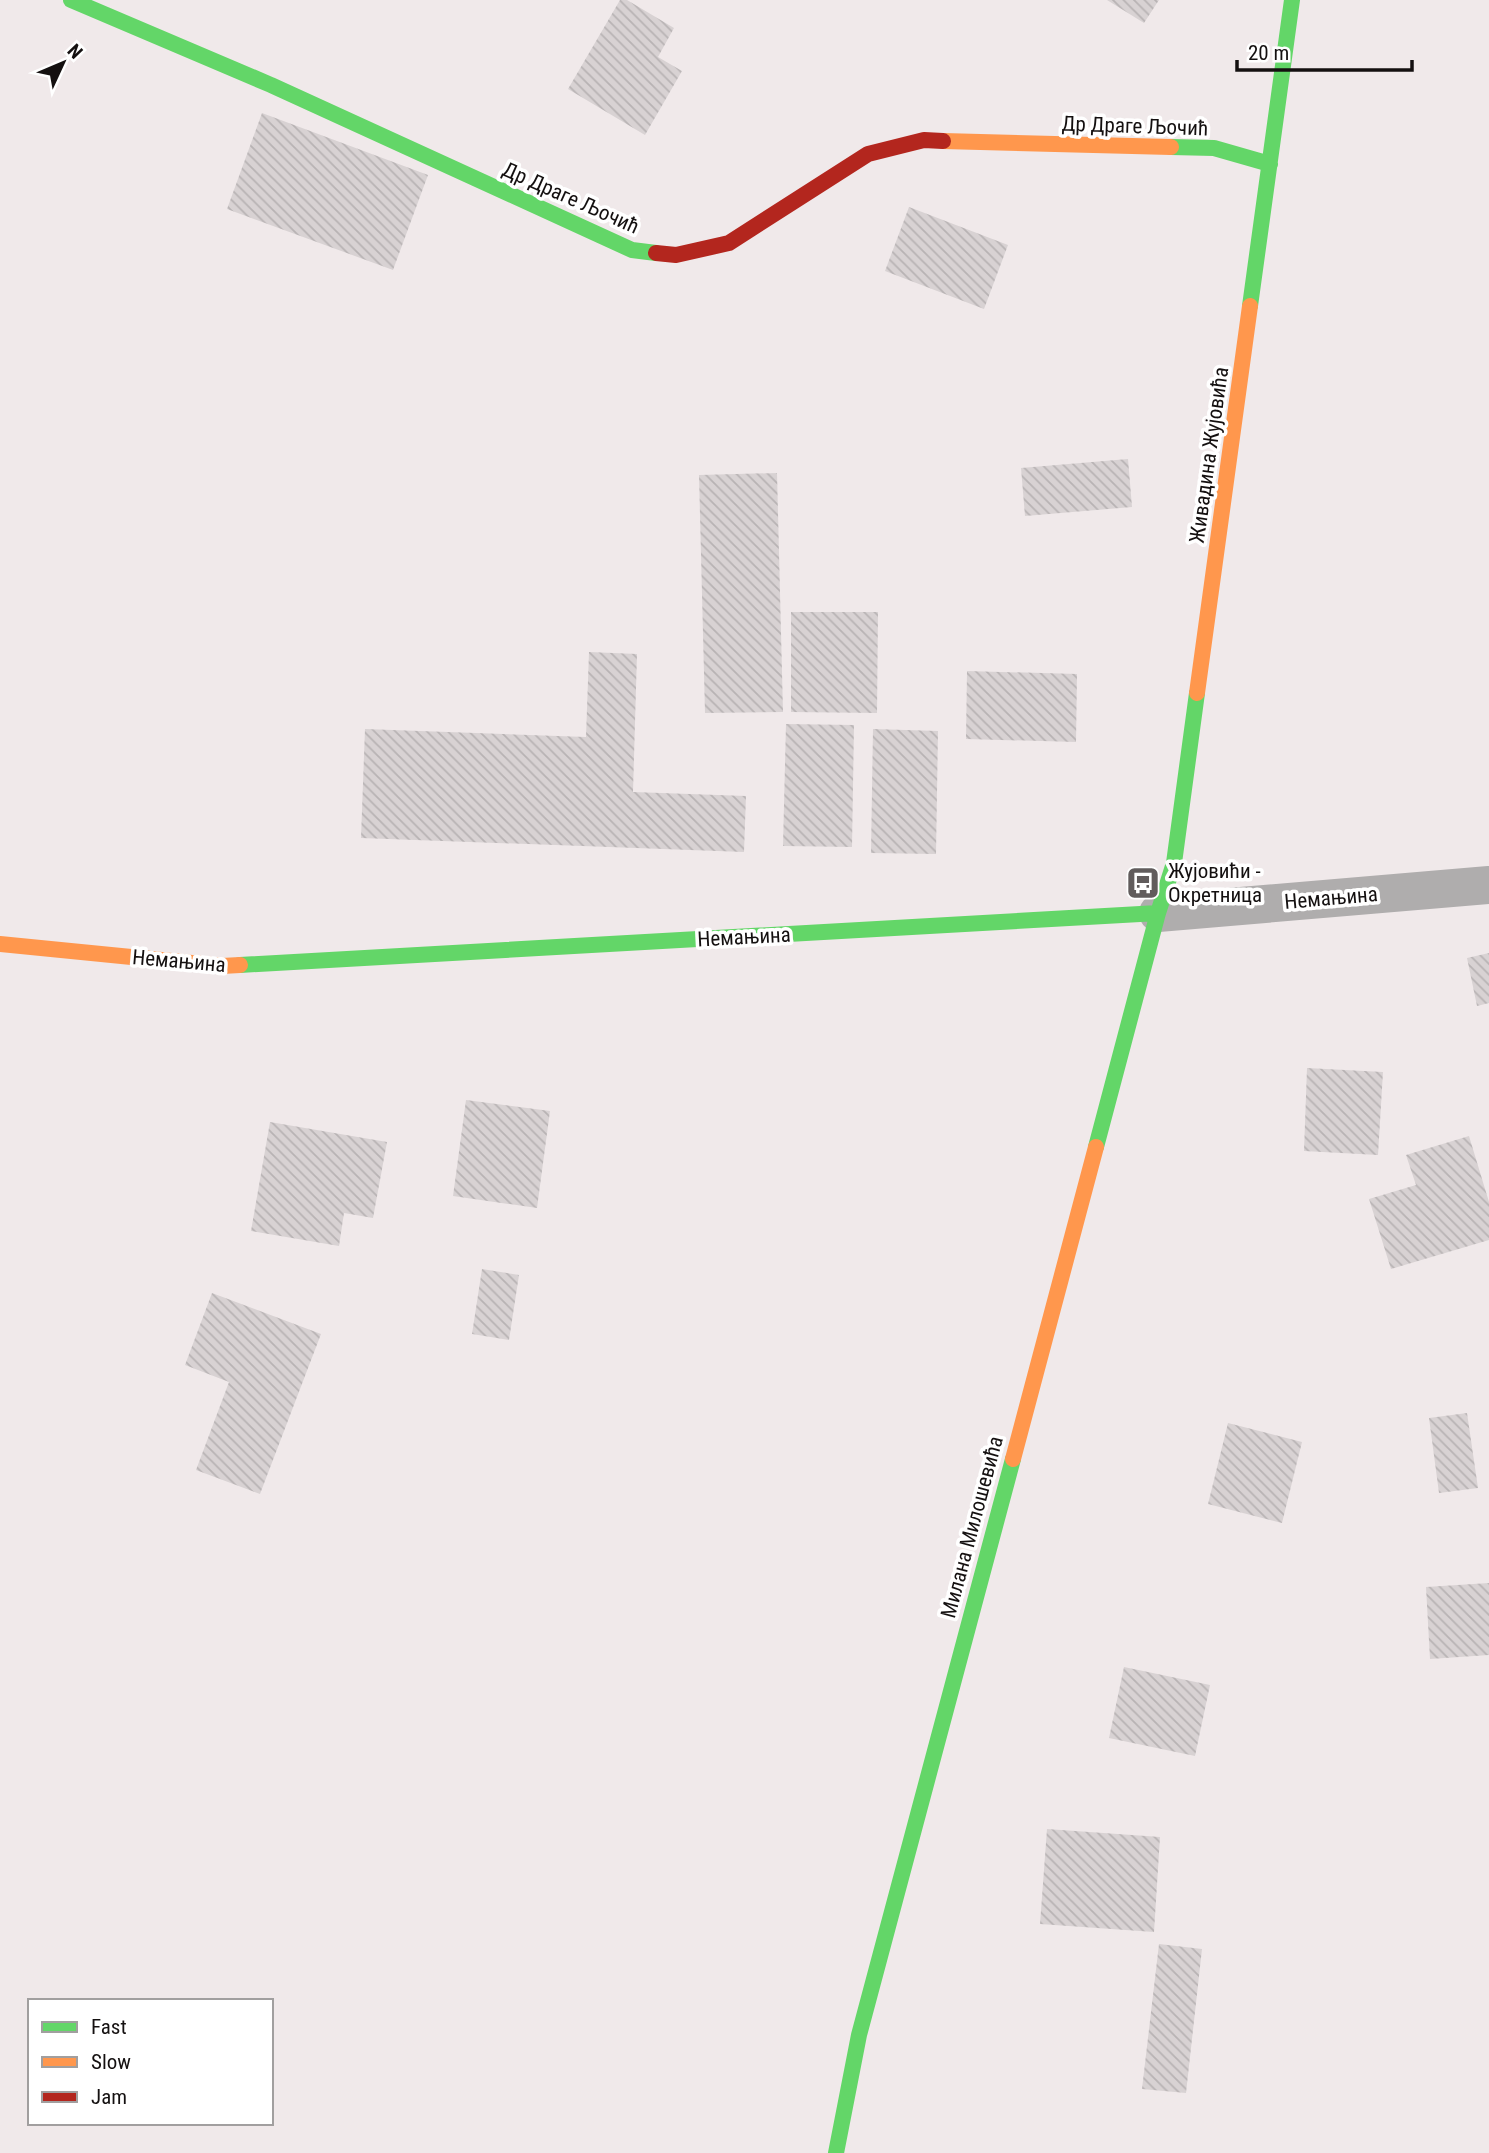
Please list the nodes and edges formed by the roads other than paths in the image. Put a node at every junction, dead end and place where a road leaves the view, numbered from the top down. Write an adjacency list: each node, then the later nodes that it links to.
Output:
1 (71, 0): 3 (street, Др Драге Љочић)
2 (1292, 0): 3 (street, Живадина Жујовића)
3 (1270, 164): 5 (street, Живадина Жујовића)
4 (1489, 885): 5 (street, Немањина)
5 (1158, 913): 6 (street, Немањина); 7 (street, Милана Милошевића)
6 (0, 944)
7 (836, 2153)

